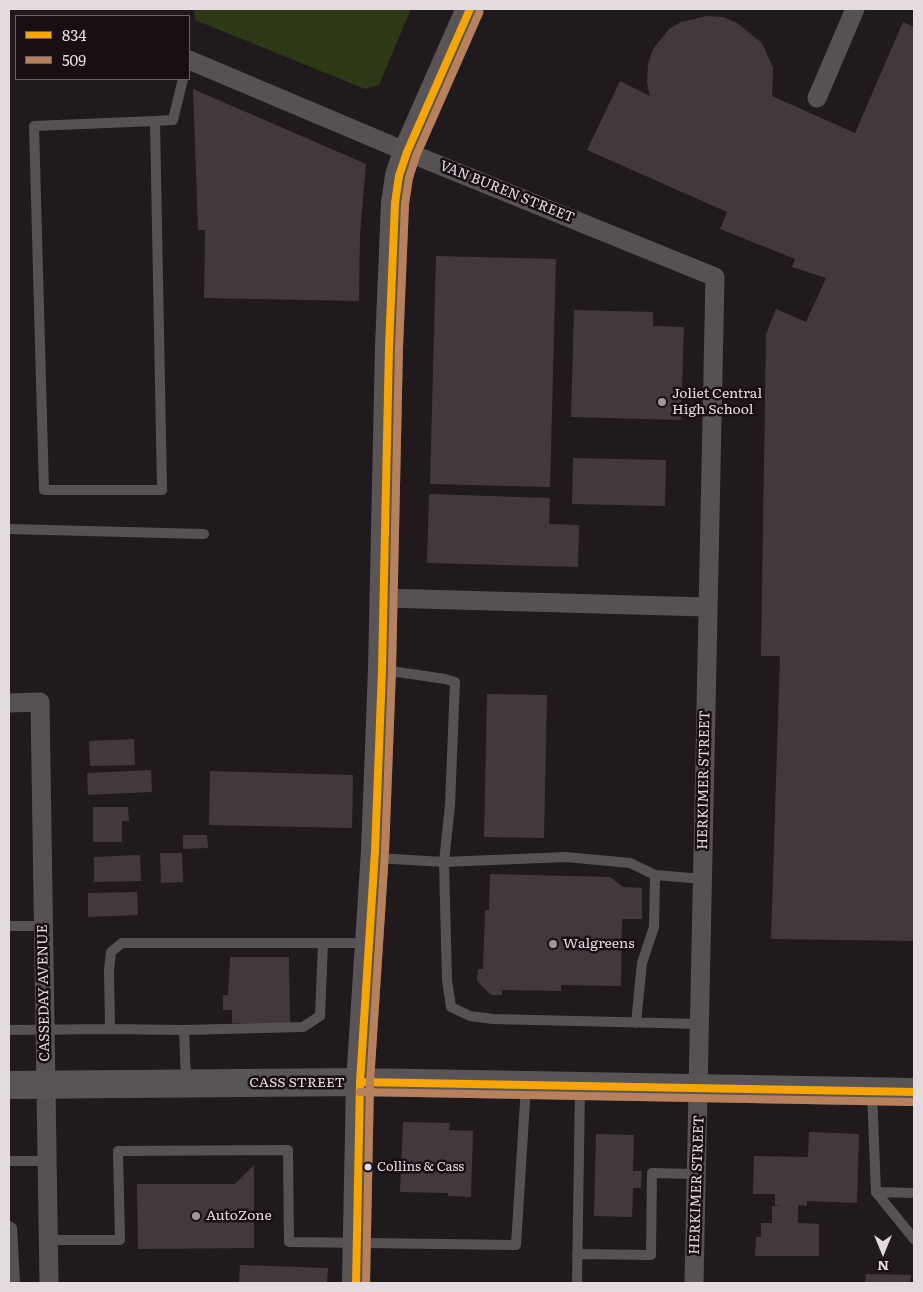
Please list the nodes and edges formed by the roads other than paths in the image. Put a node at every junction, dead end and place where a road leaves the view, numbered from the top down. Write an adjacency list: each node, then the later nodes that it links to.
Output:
1 (470, 9): 7 (main road)
2 (855, 9): 5 (street)
3 (190, 60): 7 (street, VAN BUREN STREET)
4 (184, 80): 6 (lane)
5 (817, 98)
6 (155, 121): 6 (lane)
7 (407, 152): 8 (street, VAN BUREN STREET); 11 (main road)
8 (716, 276): 12 (street, HERKIMER STREET)
9 (9, 529): 10 (lane)
10 (204, 534)
11 (384, 598): 12 (street); 13 (main road)
12 (706, 607): 18 (street, HERKIMER STREET)
13 (382, 670): 15 (main road); 16 (lane)
14 (9, 703): 20 (street, CASSEDAY AVENUE)
15 (375, 858): 16 (lane); 22 (main road)
16 (444, 862): 17 (lane); 23 (lane)
17 (655, 875): 18 (lane); 23 (lane)
18 (703, 879): 24 (street, HERKIMER STREET)
19 (9, 926): 20 (lane)
20 (43, 926): 25 (street, CASSEDAY AVENUE)
21 (323, 943): 22 (lane); 26 (lane); 28 (lane)
22 (369, 943): 29 (main road)
23 (636, 1023): 24 (lane)
24 (700, 1024): 35 (street, HERKIMER STREET)
25 (44, 1029): 26 (lane); 27 (lane); 31 (street, CASSEDAY AVENUE)
26 (110, 1029): 28 (lane)
27 (9, 1030)
28 (184, 1030): 30 (lane)
29 (360, 1082): 30 (main road, CASS STREET); 33 (main road, CASS STREET); 46 (main road)
30 (186, 1083): 31 (main road, CASS STREET)
31 (45, 1084): 32 (main road, CASS STREET); 39 (street, CASSEDAY AVENUE)
32 (9, 1085)
33 (526, 1085): 34 (main road, CASS STREET); 46 (lane)
34 (580, 1086): 35 (main road, CASS STREET); 47 (lane)
35 (700, 1088): 36 (main road, CASS STREET); 40 (street, HERKIMER STREET)
36 (872, 1092): 37 (main road, CASS STREET); 41 (lane)
37 (914, 1092)
38 (9, 1161): 39 (lane)
39 (47, 1161): 45 (street, CASSEDAY AVENUE)
40 (697, 1174): 47 (lane); 52 (street, HERKIMER STREET)
41 (876, 1192): 42 (lane); 44 (lane)
42 (914, 1192)
43 (9, 1226): 48 (lane)
44 (914, 1239)
45 (48, 1240): 46 (lane); 49 (street, CASSEDAY AVENUE)
46 (357, 1243): 50 (main road)
47 (577, 1254): 51 (lane)
48 (15, 1283)
49 (49, 1283)
50 (356, 1283)
51 (576, 1283)
52 (694, 1283)

